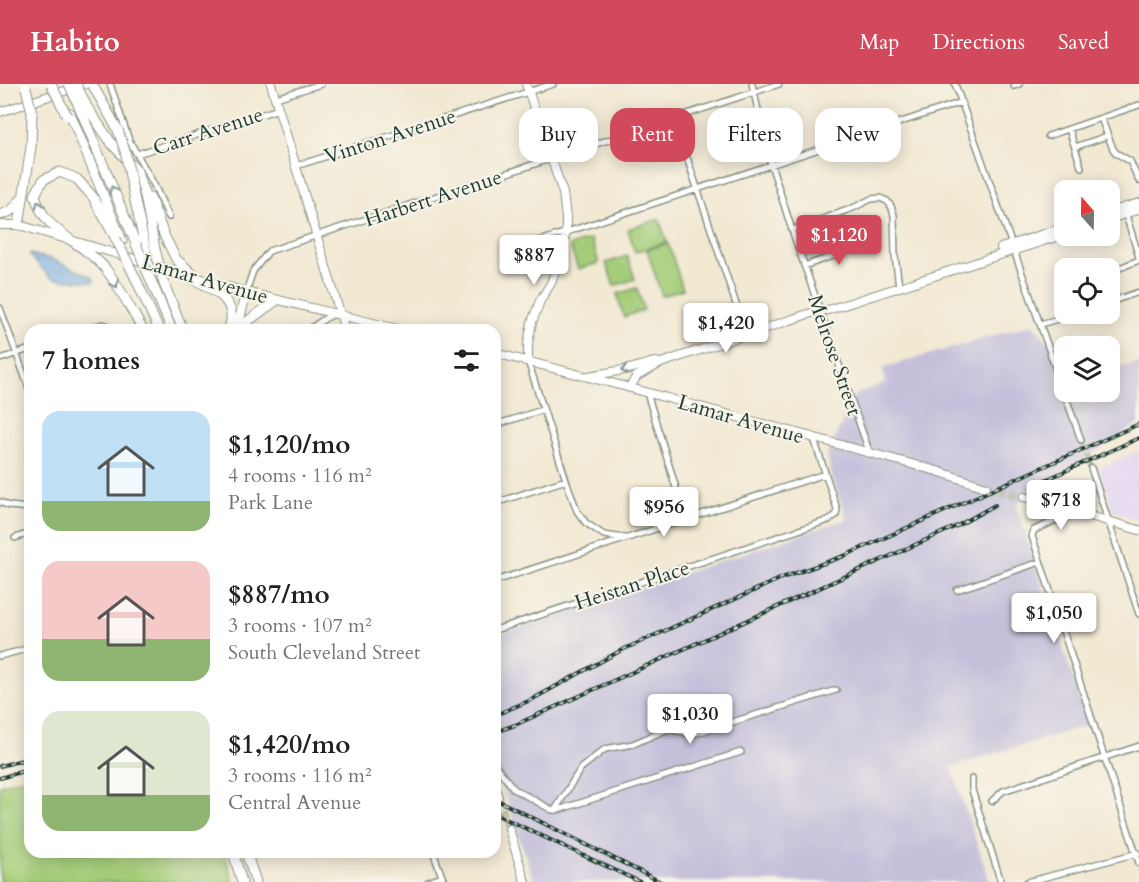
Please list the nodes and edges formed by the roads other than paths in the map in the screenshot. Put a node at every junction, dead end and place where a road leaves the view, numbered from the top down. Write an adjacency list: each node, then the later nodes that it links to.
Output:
1 (51, 84): 25 (highway, bridge)
2 (56, 84): 25 (highway, bridge)
3 (69, 84): 21 (highway, bridge)
4 (76, 84): 21 (highway, bridge)
5 (86, 84): 23 (main road)
6 (92, 84): 58 (highway, bridge)
7 (110, 84): 31 (street)
8 (272, 84): 17 (main road)
9 (321, 84): 17 (street, Carr Avenue)
10 (553, 84): 15 (street, Vinton Avenue)
11 (752, 84): 16 (street, Melrose Street)
12 (778, 84): 16 (street, Harbert Avenue)
13 (955, 84): 18 (street)
14 (26, 86): 41 (highway, bridge)
15 (528, 88): 20 (main road); 36 (street, Vinton Avenue)
16 (754, 92): 24 (street, Harbert Avenue); 35 (street, Melrose Street)
17 (276, 98): 22 (main road)
18 (962, 102): 35 (street); 59 (street)
19 (1139, 105): 26 (street)
20 (535, 108)
21 (84, 109): 38 (highway); 58 (highway, one-way to 21)
22 (279, 109): 31 (street, Carr Avenue); 36 (main road)
23 (0, 112)
24 (695, 112)
25 (69, 114): 55 (highway)
26 (1101, 118): 27 (street); 29 (street)
27 (1069, 129): 28 (street); 30 (street)
28 (1048, 136)
29 (1107, 136): 30 (street); 39 (street)
30 (1075, 147): 37 (street)
31 (137, 154): 47 (street)
32 (543, 162): 53 (street, Harbert Avenue)
33 (553, 162): 52 (main road)
34 (688, 162): 40 (street)
35 (771, 165): 40 (street); 50 (street, Melrose Street)
36 (296, 166): 53 (main road)
37 (1082, 167)
38 (137, 171): 65 (highway); 78 (highway, bridge)
39 (1139, 181)
40 (697, 189): 52 (street); 86 (street)
41 (24, 195): 48 (highway); 49 (highway)
42 (1139, 203): 45 (main road)
43 (1139, 209): 45 (main road)
44 (1120, 211): 45 (main road)
45 (1124, 211): 46 (main road); 61 (street)
46 (1120, 213)
47 (169, 217)
48 (2, 220): 49 (main road, Lamar Avenue)
49 (19, 225): 57 (main road, Lamar Avenue)
50 (792, 230): 62 (street, Melrose Street); 66 (street)
51 (1054, 231): 59 (main road)
52 (566, 232): 60 (street); 91 (main road)
53 (316, 237): 67 (street, Harbert Avenue); 73 (main road)
54 (1054, 237): 59 (main road)
55 (119, 240): 57 (highway, one-way to 55); 76 (highway, bridge)
56 (867, 241): 62 (street)
57 (80, 244): 64 (main road, Lamar Avenue); 75 (highway, one-way to 75)
58 (140, 244): 77 (highway)
59 (1013, 247): 66 (main road); 85 (street)
60 (506, 252)
61 (1139, 258): 63 (street)
62 (804, 266): 72 (street, Melrose Street)
63 (1120, 267)
64 (175, 270): 65 (main road, Lamar Avenue); 79 (highway)
65 (194, 276): 67 (main road, Lamar Avenue)
66 (899, 284): 72 (main road)
67 (246, 292): 70 (main road, Lamar Avenue); 80 (highway)
68 (1139, 292): 69 (street)
69 (1120, 299)
70 (277, 300): 73 (main road, Lamar Avenue); 81 (highway)
71 (0, 308): 88 (street)
72 (820, 310): 86 (main road); 101 (street, Melrose Street)
73 (339, 313): 82 (street); 83 (main road); 84 (main road, Lamar Avenue)
74 (1054, 320): 85 (street)
75 (139, 324)
76 (156, 324)
77 (170, 324)
78 (181, 324)
79 (231, 324)
80 (238, 324)
81 (246, 324)
82 (317, 324)
83 (343, 324)
84 (380, 324)
85 (1041, 324): 100 (street)
86 (746, 334): 92 (main road)
87 (24, 351): 88 (street)
88 (17, 353): 90 (street); 93 (street)
89 (501, 355): 91 (main road, Lamar Avenue)
90 (0, 359)
91 (528, 362): 94 (main road, Lamar Avenue); 97 (street)
92 (661, 363): 94 (main road, one-way to 94); 95 (main road)
93 (24, 373)
94 (588, 376): 95 (main road, Lamar Avenue)
95 (630, 387): 96 (main road, Lamar Avenue)
96 (647, 393): 99 (main road, Lamar Avenue); 112 (street)
97 (543, 410): 98 (street); 104 (street)
98 (501, 423)
99 (814, 439): 101 (main road, Lamar Avenue); 103 (street)
100 (1081, 440)
101 (870, 454): 105 (main road, Lamar Avenue)
102 (1090, 468): 111 (street)
103 (825, 474): 112 (street); 121 (street, Heistan Place)
104 (566, 480): 108 (street); 116 (street)
105 (986, 487)
106 (1024, 497): 110 (main road)
107 (0, 502): 109 (street)
108 (501, 502)
109 (24, 507)
110 (1073, 510): 111 (main road); 117 (street)
111 (1109, 520): 113 (main road); 120 (street)
112 (654, 529): 116 (street)
113 (1139, 530)
114 (24, 535): 115 (street)
115 (15, 538)
116 (626, 538): 118 (street)
117 (1040, 562): 119 (street); 127 (street)
118 (501, 579)
119 (957, 590)
120 (1139, 614)
121 (501, 628)
122 (24, 650): 123 (street)
123 (0, 656)
124 (836, 690): 131 (street)
125 (1139, 746): 127 (street)
126 (741, 752): 131 (street)
127 (1104, 758): 130 (street); 133 (street)
128 (501, 773): 131 (street)
129 (972, 778): 143 (street)
130 (992, 801)
131 (555, 810)
132 (508, 830): 142 (main road)
133 (1137, 854): 137 (street); 144 (street)
134 (235, 858): 139 (highway)
135 (248, 858): 140 (highway)
136 (436, 858): 138 (street)
137 (1139, 863)
138 (443, 880): 141 (street)
139 (242, 882)
140 (256, 882)
141 (428, 882)
142 (525, 882)
143 (1001, 882)
144 (1027, 882)

